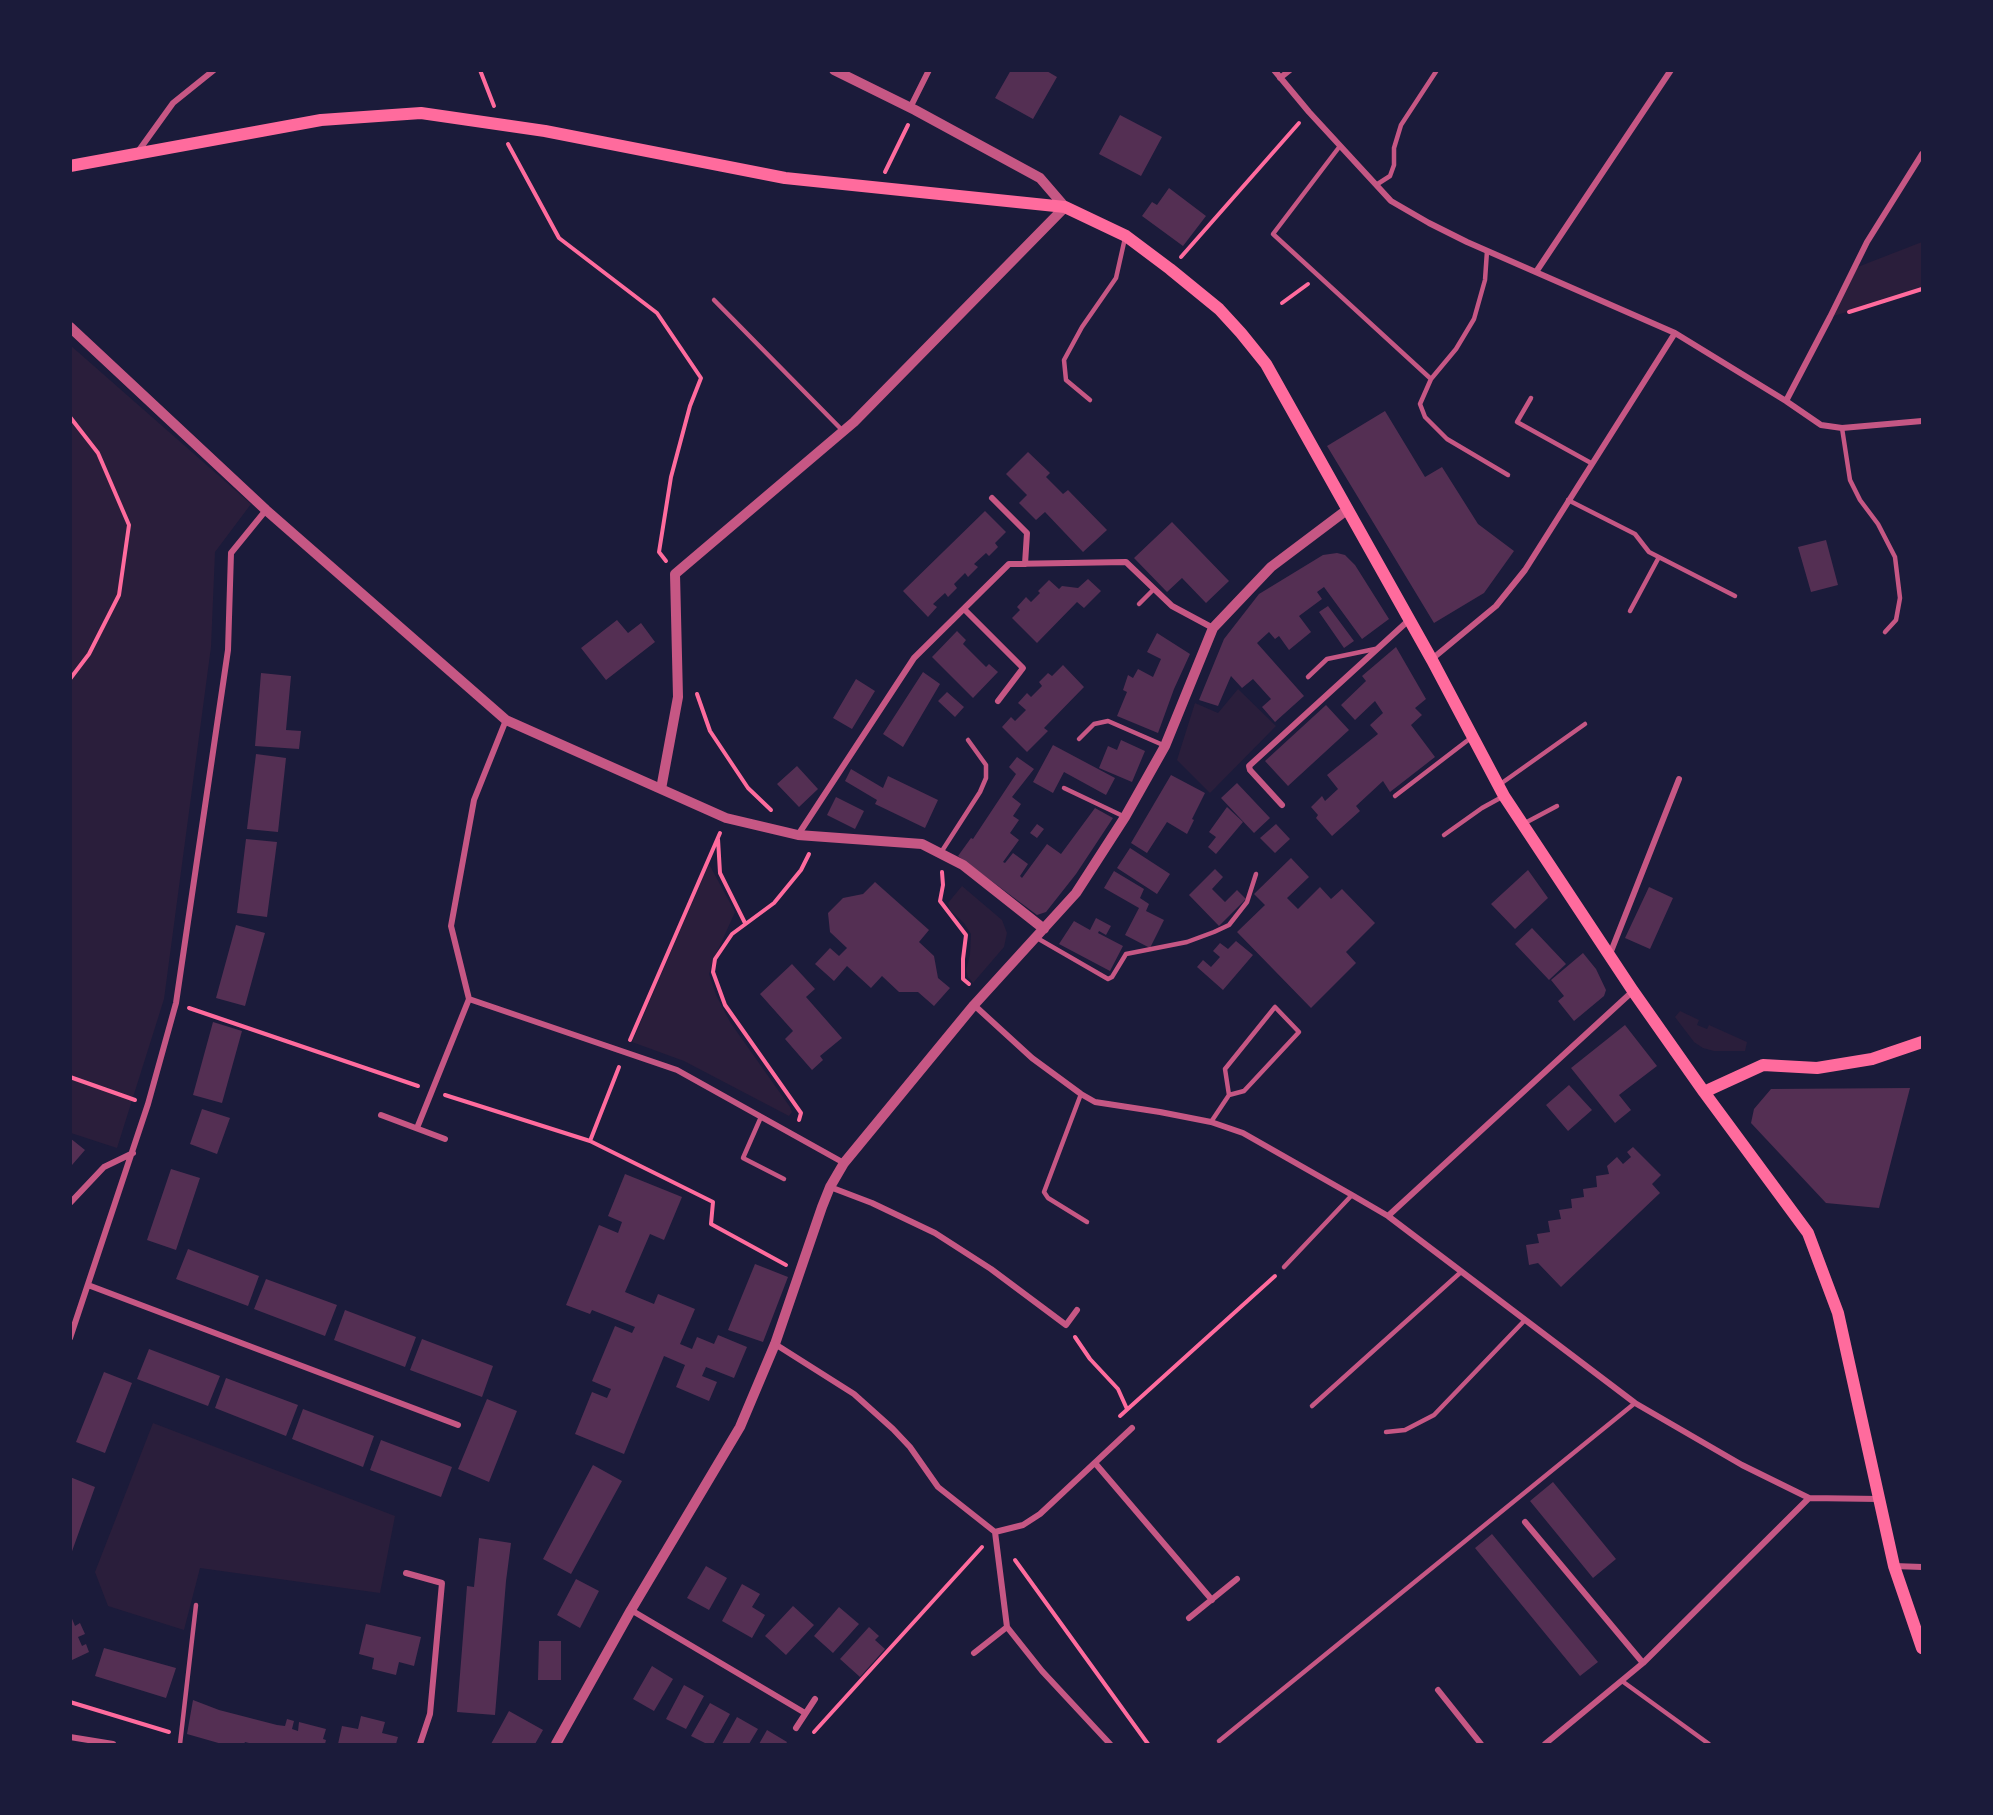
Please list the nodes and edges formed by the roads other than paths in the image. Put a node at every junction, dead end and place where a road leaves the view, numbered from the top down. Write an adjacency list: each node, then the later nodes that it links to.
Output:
1 (214, 70): 12 (street)
2 (834, 70): 9 (street)
3 (929, 70): 9 (street)
4 (1274, 70): 8 (street)
5 (1290, 70): 8 (street)
6 (1437, 70): 14 (lane)
7 (1671, 70): 18 (street)
8 (1280, 78): 10 (street)
9 (913, 109): 15 (street)
10 (1340, 146): 14 (street); 22 (lane)
11 (1923, 154): 25 (street)
12 (134, 156): 13 (main road); 15 (main road)
13 (70, 166)
14 (1376, 185): 17 (street)
15 (1065, 207): 16 (main road); 28 (street)
16 (1126, 236): 24 (lane); 33 (main road)
17 (1487, 251): 18 (street); 22 (lane)
18 (1536, 272): 21 (street)
19 (714, 300): 28 (lane)
20 (70, 327): 34 (street)
21 (1674, 333): 25 (street); 29 (street)
22 (1431, 380): 30 (lane)
23 (1531, 398): 29 (lane)
24 (1090, 400)
25 (1786, 400): 27 (street)
26 (1923, 421): 27 (street)
27 (1842, 428): 44 (lane)
28 (843, 431): 57 (street)
29 (1591, 463): 32 (street)
30 (1508, 475)
31 (993, 498): 36 (street)
32 (1568, 500): 35 (lane); 46 (street)
33 (1348, 509): 42 (main road); 43 (street)
34 (266, 510): 49 (street); 82 (street)
35 (1659, 557): 38 (lane); 41 (lane)
36 (1024, 564): 37 (street); 40 (street)
37 (1153, 590): 39 (lane); 43 (street)
38 (1735, 596)
39 (1139, 604)
40 (964, 609): 48 (street); 64 (street)
41 (1630, 611)
42 (1409, 620): 45 (street); 46 (main road)
43 (1213, 628): 54 (street)
44 (1885, 632)
45 (1378, 649): 47 (lane); 60 (street)
46 (1432, 660): 51 (main road)
47 (1308, 677)
48 (998, 701)
49 (506, 720): 57 (street); 71 (street)
50 (1585, 724): 58 (lane)
51 (1473, 737): 58 (main road); 59 (lane)
52 (1079, 739): 54 (lane)
53 (968, 740): 66 (lane)
54 (1165, 746): 62 (street)
55 (1679, 779): 69 (street)
56 (1064, 788): 62 (lane)
57 (661, 789): 64 (street)
58 (1502, 790): 63 (main road); 65 (lane)
59 (1395, 796)
60 (1282, 805)
61 (1557, 806): 63 (lane)
62 (1125, 817): 68 (street)
63 (1522, 824): 69 (main road)
64 (798, 835): 66 (street)
65 (1444, 835)
66 (940, 854): 68 (street)
67 (1256, 874): 68 (lane)
68 (1041, 934): 72 (street)
69 (1610, 955): 70 (main road)
70 (1634, 991): 74 (main road); 88 (street)
71 (468, 999): 78 (street); 80 (street)
72 (974, 1005): 75 (street); 83 (street)
73 (1923, 1042): 74 (main road)
74 (1704, 1092): 104 (main road)
75 (1081, 1095): 79 (street); 89 (lane)
76 (1229, 1095): 76 (lane); 79 (lane)
77 (381, 1115): 80 (street)
78 (761, 1117): 83 (street); 84 (lane)
79 (1211, 1122): 86 (street)
80 (417, 1128): 81 (street)
81 (446, 1139)
82 (133, 1153): 87 (street); 92 (street)
83 (844, 1163): 85 (street)
84 (784, 1179)
85 (830, 1187): 93 (street); 96 (street)
86 (1352, 1195): 88 (street); 90 (lane)
87 (70, 1203)
88 (1388, 1216): 91 (street)
89 (1087, 1222)
90 (1284, 1268)
91 (1461, 1272): 94 (street); 98 (lane)
92 (88, 1285): 95 (street); 99 (street)
93 (1077, 1310)
94 (1525, 1320): 97 (street); 101 (lane)
95 (70, 1338)
96 (775, 1344): 106 (street); 113 (street)
97 (1635, 1403): 103 (street); 125 (lane)
98 (1312, 1406)
99 (458, 1425)
100 (1132, 1428): 102 (street)
101 (1386, 1432)
102 (1095, 1463): 106 (street); 111 (street)
103 (1809, 1498): 104 (street); 118 (street)
104 (1879, 1498): 107 (main road)
105 (1525, 1522): 118 (street)
106 (995, 1532): 115 (street)
107 (1894, 1566): 108 (street); 116 (main road)
108 (1923, 1567)
109 (406, 1573): 128 (street)
110 (1238, 1579): 111 (street)
111 (1212, 1600): 114 (street)
112 (196, 1605): 127 (lane)
113 (631, 1610): 122 (street); 129 (street)
114 (1189, 1618)
115 (1007, 1627): 117 (street); 130 (street)
116 (1923, 1648)
117 (974, 1653)
118 (1643, 1663): 119 (street)
119 (1622, 1681): 132 (street); 133 (lane)
120 (1437, 1690): 131 (street)
121 (815, 1699): 122 (street)
122 (805, 1713): 123 (street)
123 (796, 1728)
124 (70, 1737): 126 (street)
125 (1219, 1741)
126 (113, 1744)
127 (180, 1744)
128 (420, 1744)
129 (556, 1744)
130 (1110, 1744)
131 (1481, 1744)
132 (1545, 1744)
133 (1709, 1744)

